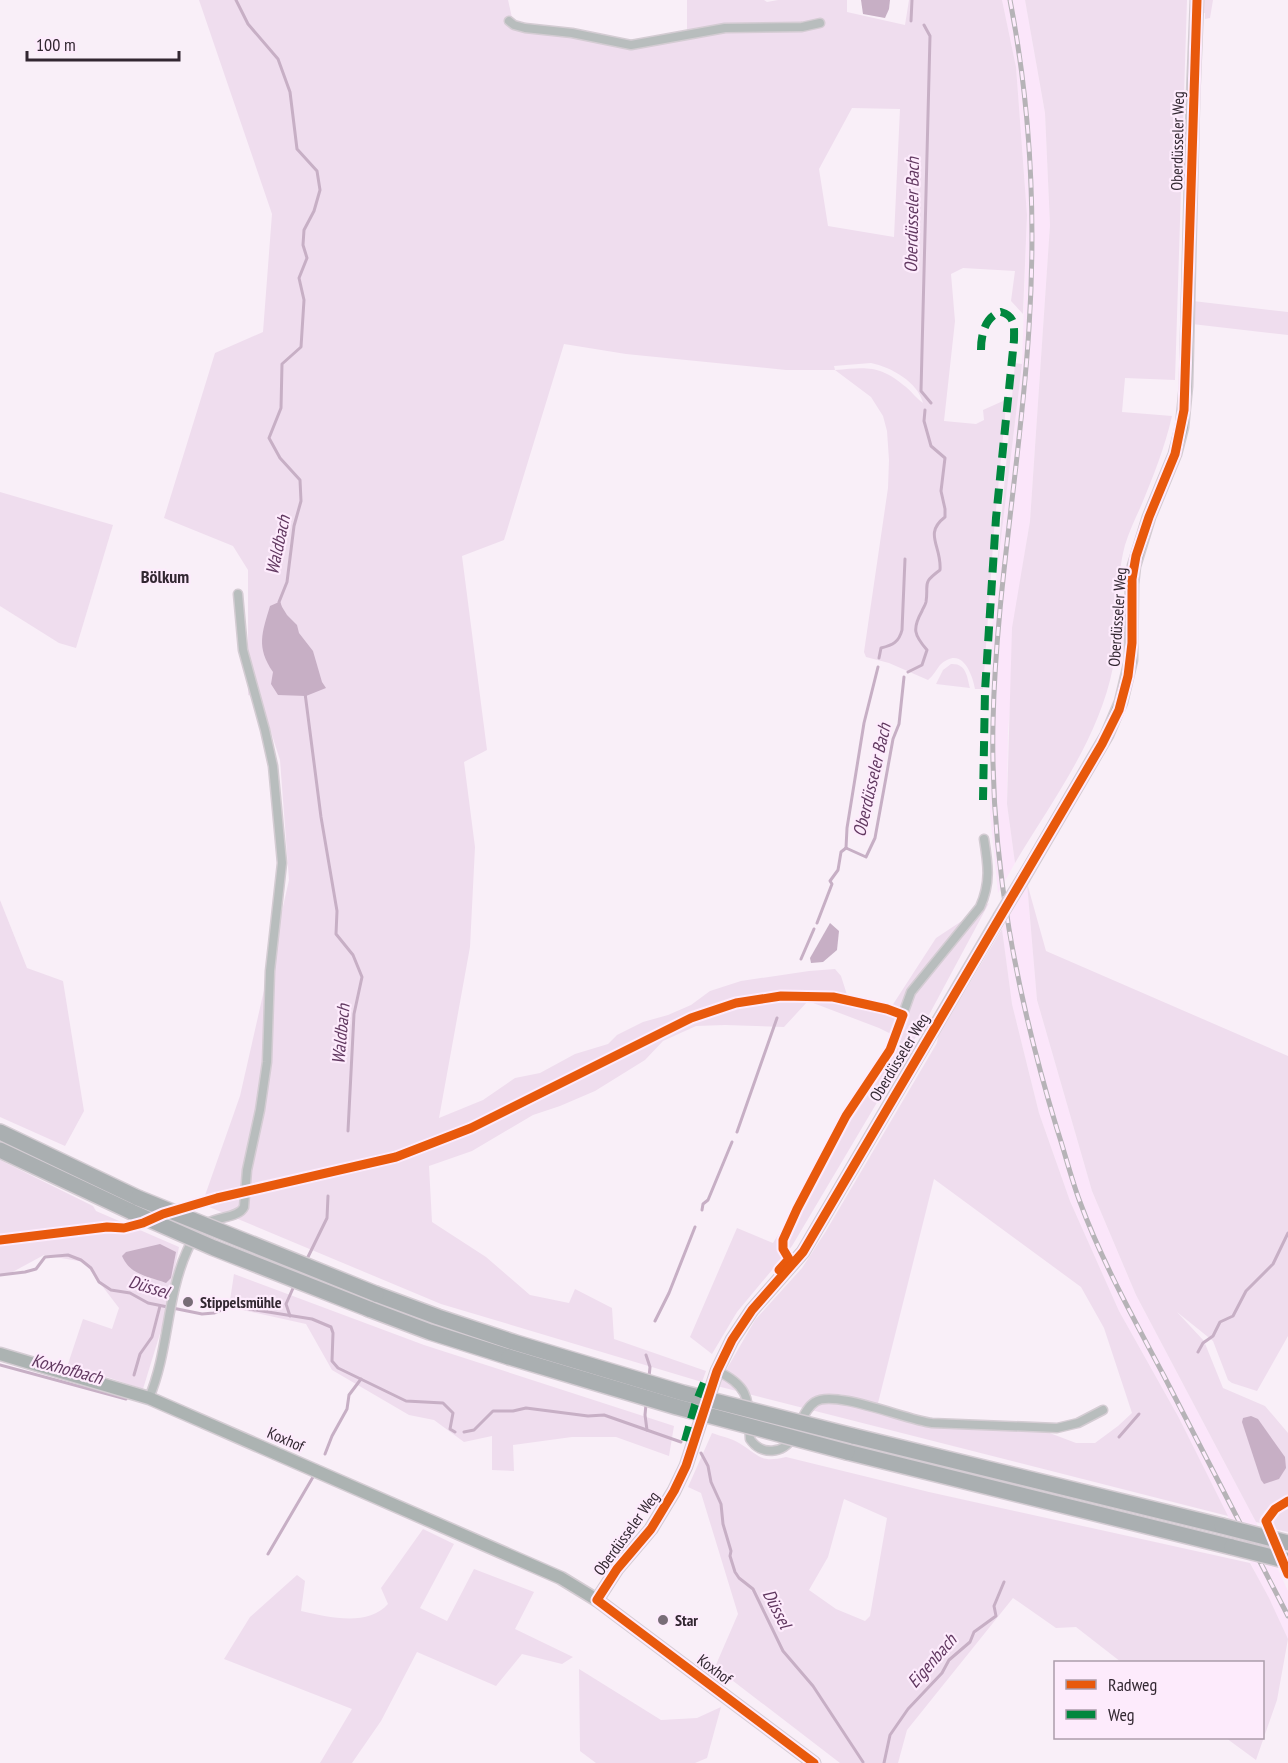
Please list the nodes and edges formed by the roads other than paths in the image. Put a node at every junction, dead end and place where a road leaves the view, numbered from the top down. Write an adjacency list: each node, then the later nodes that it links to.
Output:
1 (1197, 0): 9 (street, Oberdüsseler Weg, bridge)
2 (509, 21): 3 (street)
3 (820, 22)
4 (238, 594): 12 (street)
5 (984, 838): 9 (street, Oberdüsseler Weg)
6 (0, 1132): 8 (highway)
7 (0, 1150): 8 (highway)
8 (135, 1205): 14 (highway, bridge); 15 (highway, bridge)
9 (794, 1263): 11 (street, Oberdüsseler Weg)
10 (0, 1354): 12 (street, Koxhof)
11 (717, 1371): 13 (street); 16 (street, Oberdüsseler Weg)
12 (149, 1398): 16 (street, Koxhof)
13 (1103, 1410)
14 (1288, 1543)
15 (1288, 1561)
16 (597, 1600): 17 (street, Koxhof)
17 (814, 1763)

